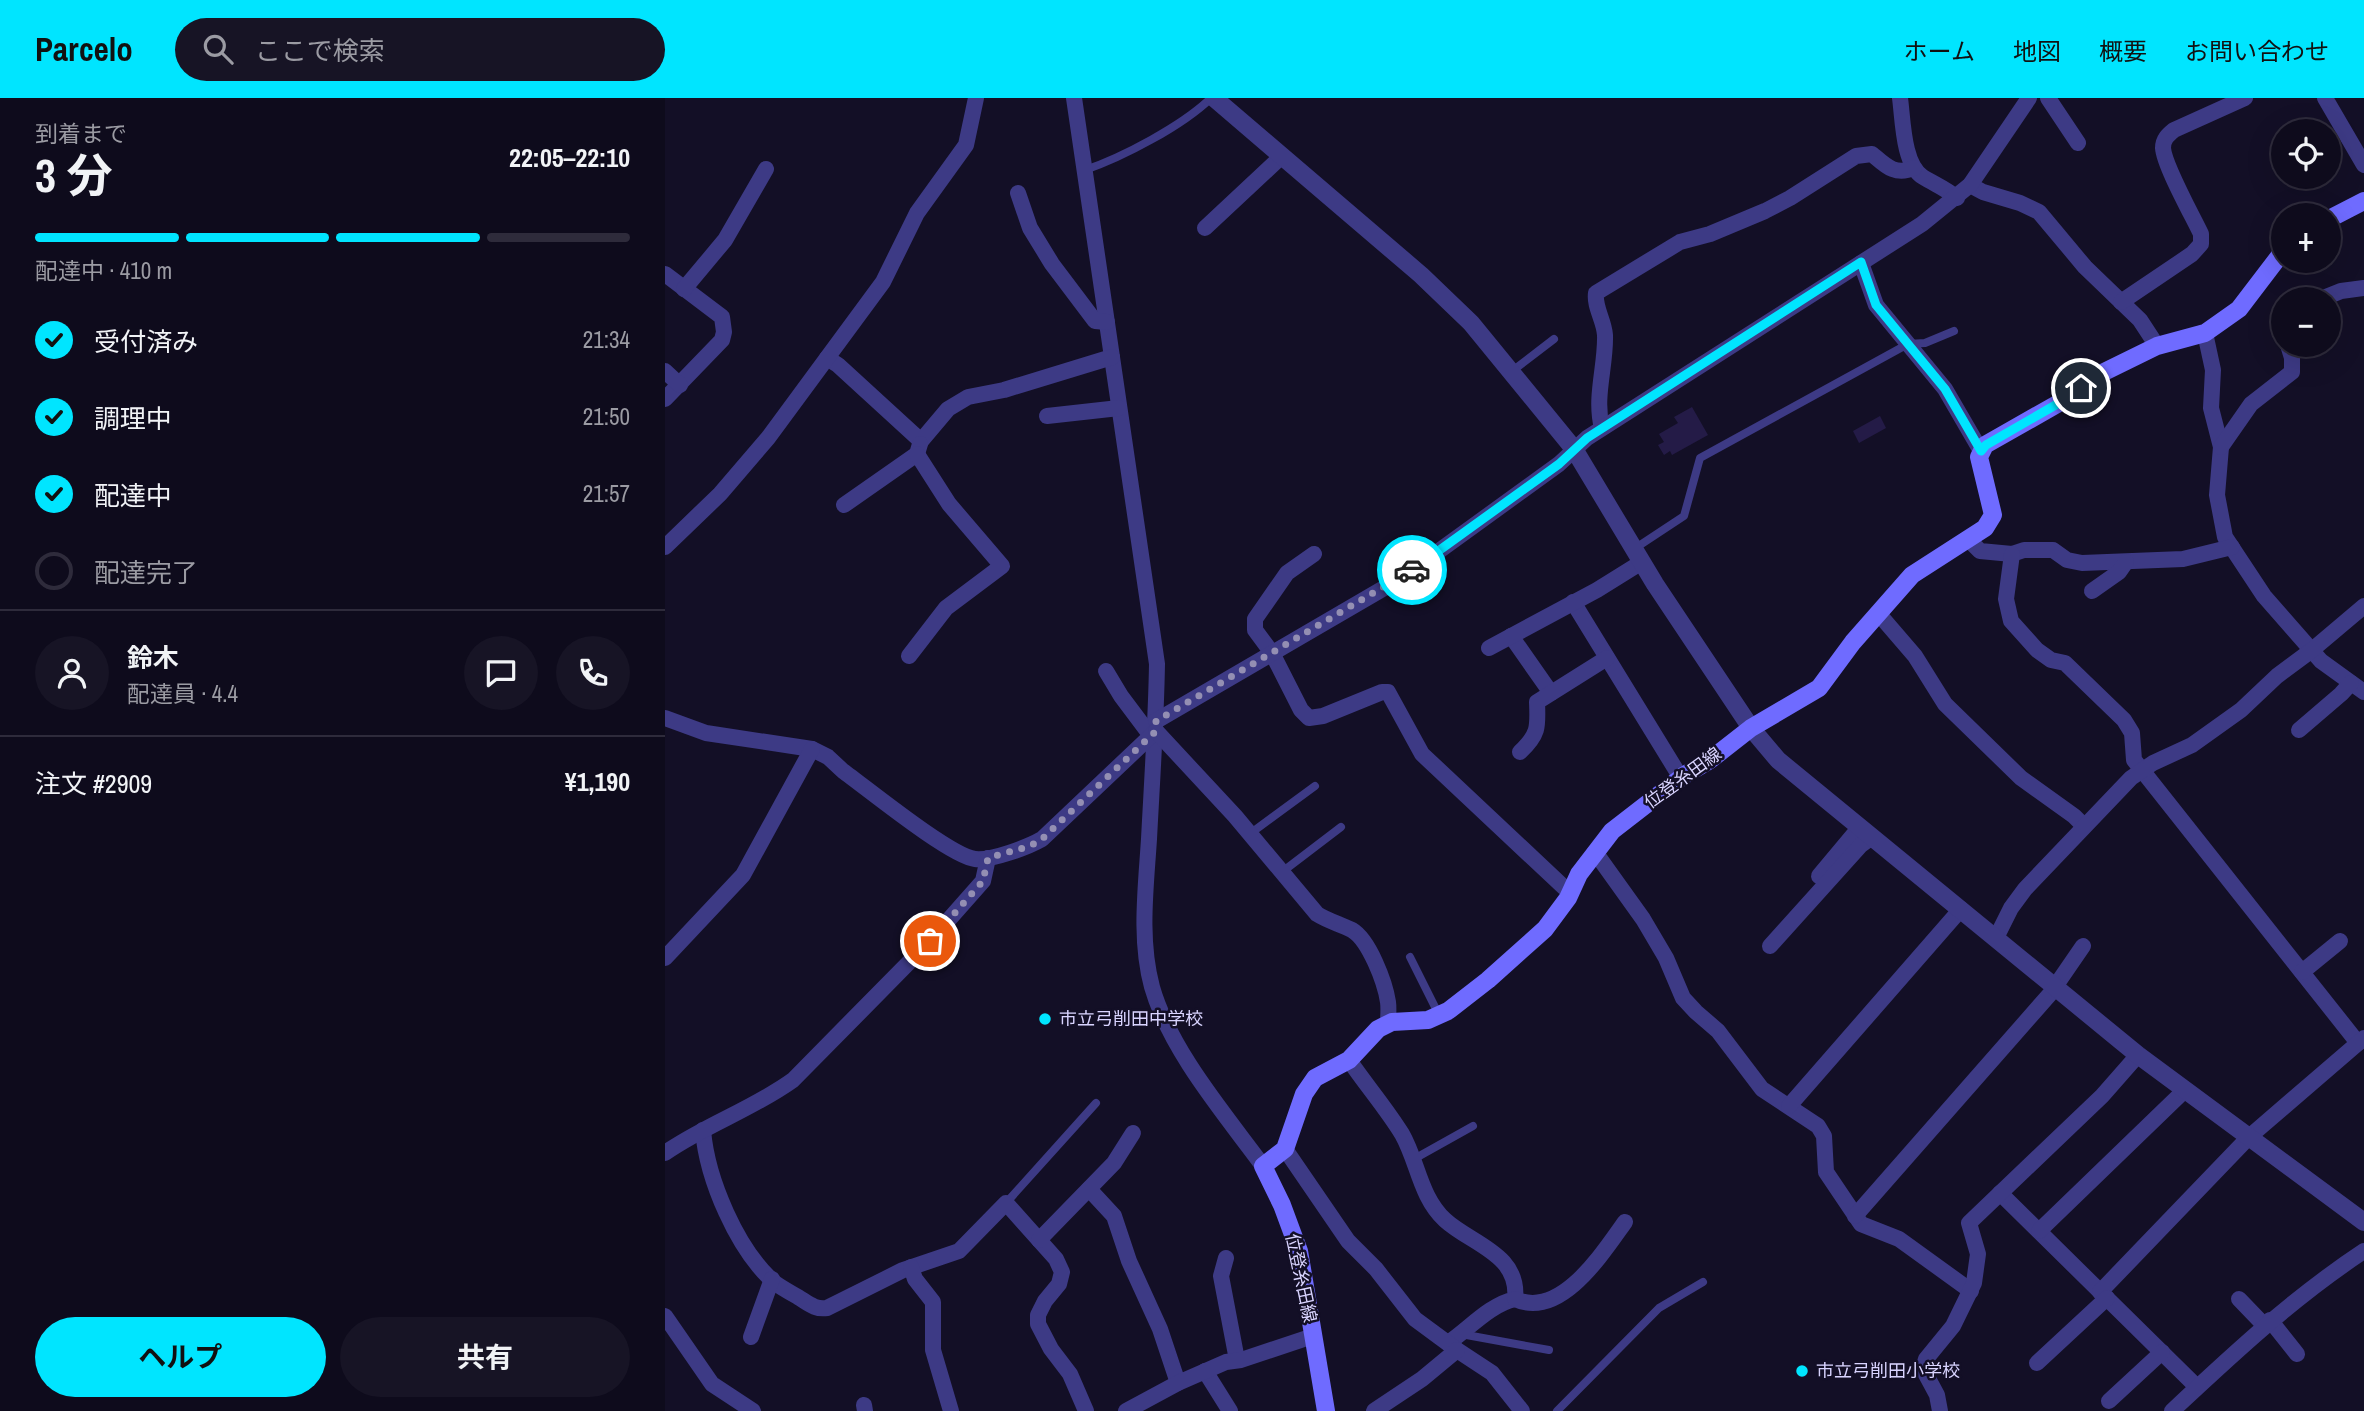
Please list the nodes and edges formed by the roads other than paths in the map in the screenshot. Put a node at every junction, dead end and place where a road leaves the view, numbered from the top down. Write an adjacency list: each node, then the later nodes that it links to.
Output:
1 (976, 98): 36 (street)
2 (1074, 98): 14 (street)
3 (1900, 98): 12 (street)
4 (2029, 98): 15 (street)
5 (2048, 98): 9 (street)
6 (2245, 98): 27 (street)
7 (2325, 98): 11 (street)
8 (1217, 99): 10 (street); 14 (lane)
9 (2078, 143)
10 (1282, 156): 20 (street); 38 (street)
11 (2364, 165)
12 (1914, 168): 17 (street); 43 (street)
13 (766, 169): 25 (street)
14 (1085, 170): 28 (street)
15 (1971, 186): 17 (street); 27 (street)
16 (1018, 193): 28 (street)
17 (1957, 198): 21 (street)
18 (2364, 201): 19 (main road)
19 (2341, 213)
20 (1205, 228)
21 (1861, 262): 32 (street); 43 (street)
22 (2271, 267): 30 (main road)
23 (665, 274): 25 (street)
24 (2364, 288): 26 (street)
25 (684, 289): 39 (street)
26 (2341, 290)
27 (2121, 302): 33 (street)
28 (1107, 322): 34 (street)
29 (1954, 331): 32 (lane)
30 (2205, 333): 33 (main road); 44 (street)
31 (1554, 340): 38 (lane)
32 (1908, 344): 47 (street); 54 (lane)
33 (2157, 346): 47 (main road)
34 (1112, 357): 41 (street); 45 (street)
35 (2290, 357): 44 (street)
36 (827, 358): 45 (street); 50 (street)
37 (665, 371): 39 (street)
38 (1511, 372): 46 (street)
39 (680, 385): 40 (street)
40 (665, 399)
41 (1119, 408): 42 (street); 71 (street)
42 (1047, 416)
43 (1602, 428): 46 (street)
44 (2221, 447): 51 (street)
45 (919, 448): 48 (street); 64 (street)
46 (1574, 449): 54 (street); 63 (street)
47 (1981, 451): 49 (main road, 位登糸田線)
48 (844, 505)
49 (1968, 539): 53 (street); 59 (main road, 位登糸田線)
50 (665, 547)
51 (2232, 547): 55 (street); 62 (street)
52 (1314, 554): 63 (street)
53 (2012, 554): 55 (street); 75 (street)
54 (1638, 555): 57 (street); 70 (street)
55 (2126, 562): 56 (street)
56 (2092, 591)
57 (1573, 602): 60 (street); 65 (street)
58 (2364, 606): 62 (street)
59 (1878, 613): 70 (main road, 位登糸田線); 78 (street)
60 (1511, 636): 61 (street); 68 (street)
61 (1489, 648)
62 (2312, 650): 67 (street); 75 (street)
63 (1272, 653): 71 (street); 86 (street)
64 (909, 656)
65 (1607, 658): 68 (street); 76 (street)
66 (1106, 671): 71 (street)
67 (2358, 687): 72 (street)
68 (1551, 693): 74 (street)
69 (665, 718): 73 (street)
70 (1751, 728): 76 (main road, 位登糸田線); 80 (street)
71 (1154, 729): 81 (street); 83 (street); 111 (street)
72 (2299, 730)
73 (812, 749): 83 (street); 93 (street)
74 (1520, 752)
75 (2142, 770): 78 (street); 94 (street)
76 (1681, 778): 82 (main road, 位登糸田線)
77 (1315, 786): 81 (lane)
78 (2084, 826): 88 (street)
79 (1341, 827): 84 (lane)
80 (1866, 832): 85 (street); 87 (street); 90 (street)
81 (1251, 833): 84 (street)
82 (1595, 852): 86 (main road, 位登糸田線); 103 (street)
83 (988, 858): 105 (street)
84 (1282, 872): 97 (street)
85 (1819, 876)
86 (1570, 893): 96 (main road, 位登糸田線)
87 (1961, 909): 88 (street); 103 (street)
88 (1996, 938): 95 (street)
89 (2340, 941): 94 (street)
90 (1770, 946)
91 (2083, 946): 95 (street)
92 (1410, 957): 96 (lane)
93 (665, 958)
94 (2302, 972): 98 (street)
95 (2054, 986): 99 (street); 115 (street)
96 (1439, 1015): 97 (main road, 位登糸田線)
97 (1388, 1024): 100 (main road)
98 (2361, 1041): 107 (street)
99 (2138, 1055): 101 (street); 113 (street)
100 (1349, 1060): 108 (main road); 110 (street)
101 (2185, 1090): 107 (street); 118 (street)
102 (1096, 1103): 114 (lane)
103 (1789, 1106): 115 (street)
104 (1473, 1126): 110 (lane)
105 (703, 1130): 109 (street); 123 (street)
106 (1133, 1133): 112 (street)
107 (2249, 1137): 117 (street); 126 (street)
108 (1285, 1149): 111 (main road); 133 (street)
109 (665, 1153)
110 (1414, 1159): 127 (street)
111 (1263, 1167): 131 (main road, 位登糸田線)
112 (1089, 1189): 119 (street); 140 (street)
113 (2000, 1193): 118 (street); 125 (street)
114 (1006, 1203): 119 (street); 122 (street)
115 (1855, 1216): 125 (street)
116 (1625, 1222): 127 (street)
117 (2364, 1222)
118 (2039, 1231): 126 (street)
119 (1039, 1240): 145 (street)
120 (2364, 1251): 130 (street)
121 (1226, 1258): 137 (street)
122 (911, 1267): 123 (street); 144 (street)
123 (772, 1279): 132 (street)
124 (1703, 1282): 151 (lane)
125 (1971, 1291): 152 (street)
126 (2103, 1295): 135 (street); 138 (street)
127 (1515, 1299): 133 (street)
128 (2239, 1299): 130 (street)
129 (665, 1316): 143 (street)
130 (2267, 1323): 136 (street); 141 (street)
131 (1313, 1336): 137 (street); 148 (main road, 位登糸田線)
132 (751, 1337)
133 (1455, 1342): 134 (lane); 149 (street); 150 (street)
134 (1549, 1350)
135 (2162, 1352): 141 (street); 142 (street)
136 (2297, 1354)
137 (1237, 1360): 139 (street)
138 (2037, 1363)
139 (1205, 1371): 140 (street); 147 (street)
140 (1178, 1383): 146 (street)
141 (2197, 1387): 153 (street)
142 (2109, 1401)
143 (753, 1411)
144 (951, 1411)
145 (1086, 1411)
146 (1126, 1411)
147 (1230, 1411)
148 (1326, 1411)
149 (1374, 1411)
150 (1521, 1411)
151 (1557, 1411)
152 (1940, 1411)
153 (2172, 1411)

